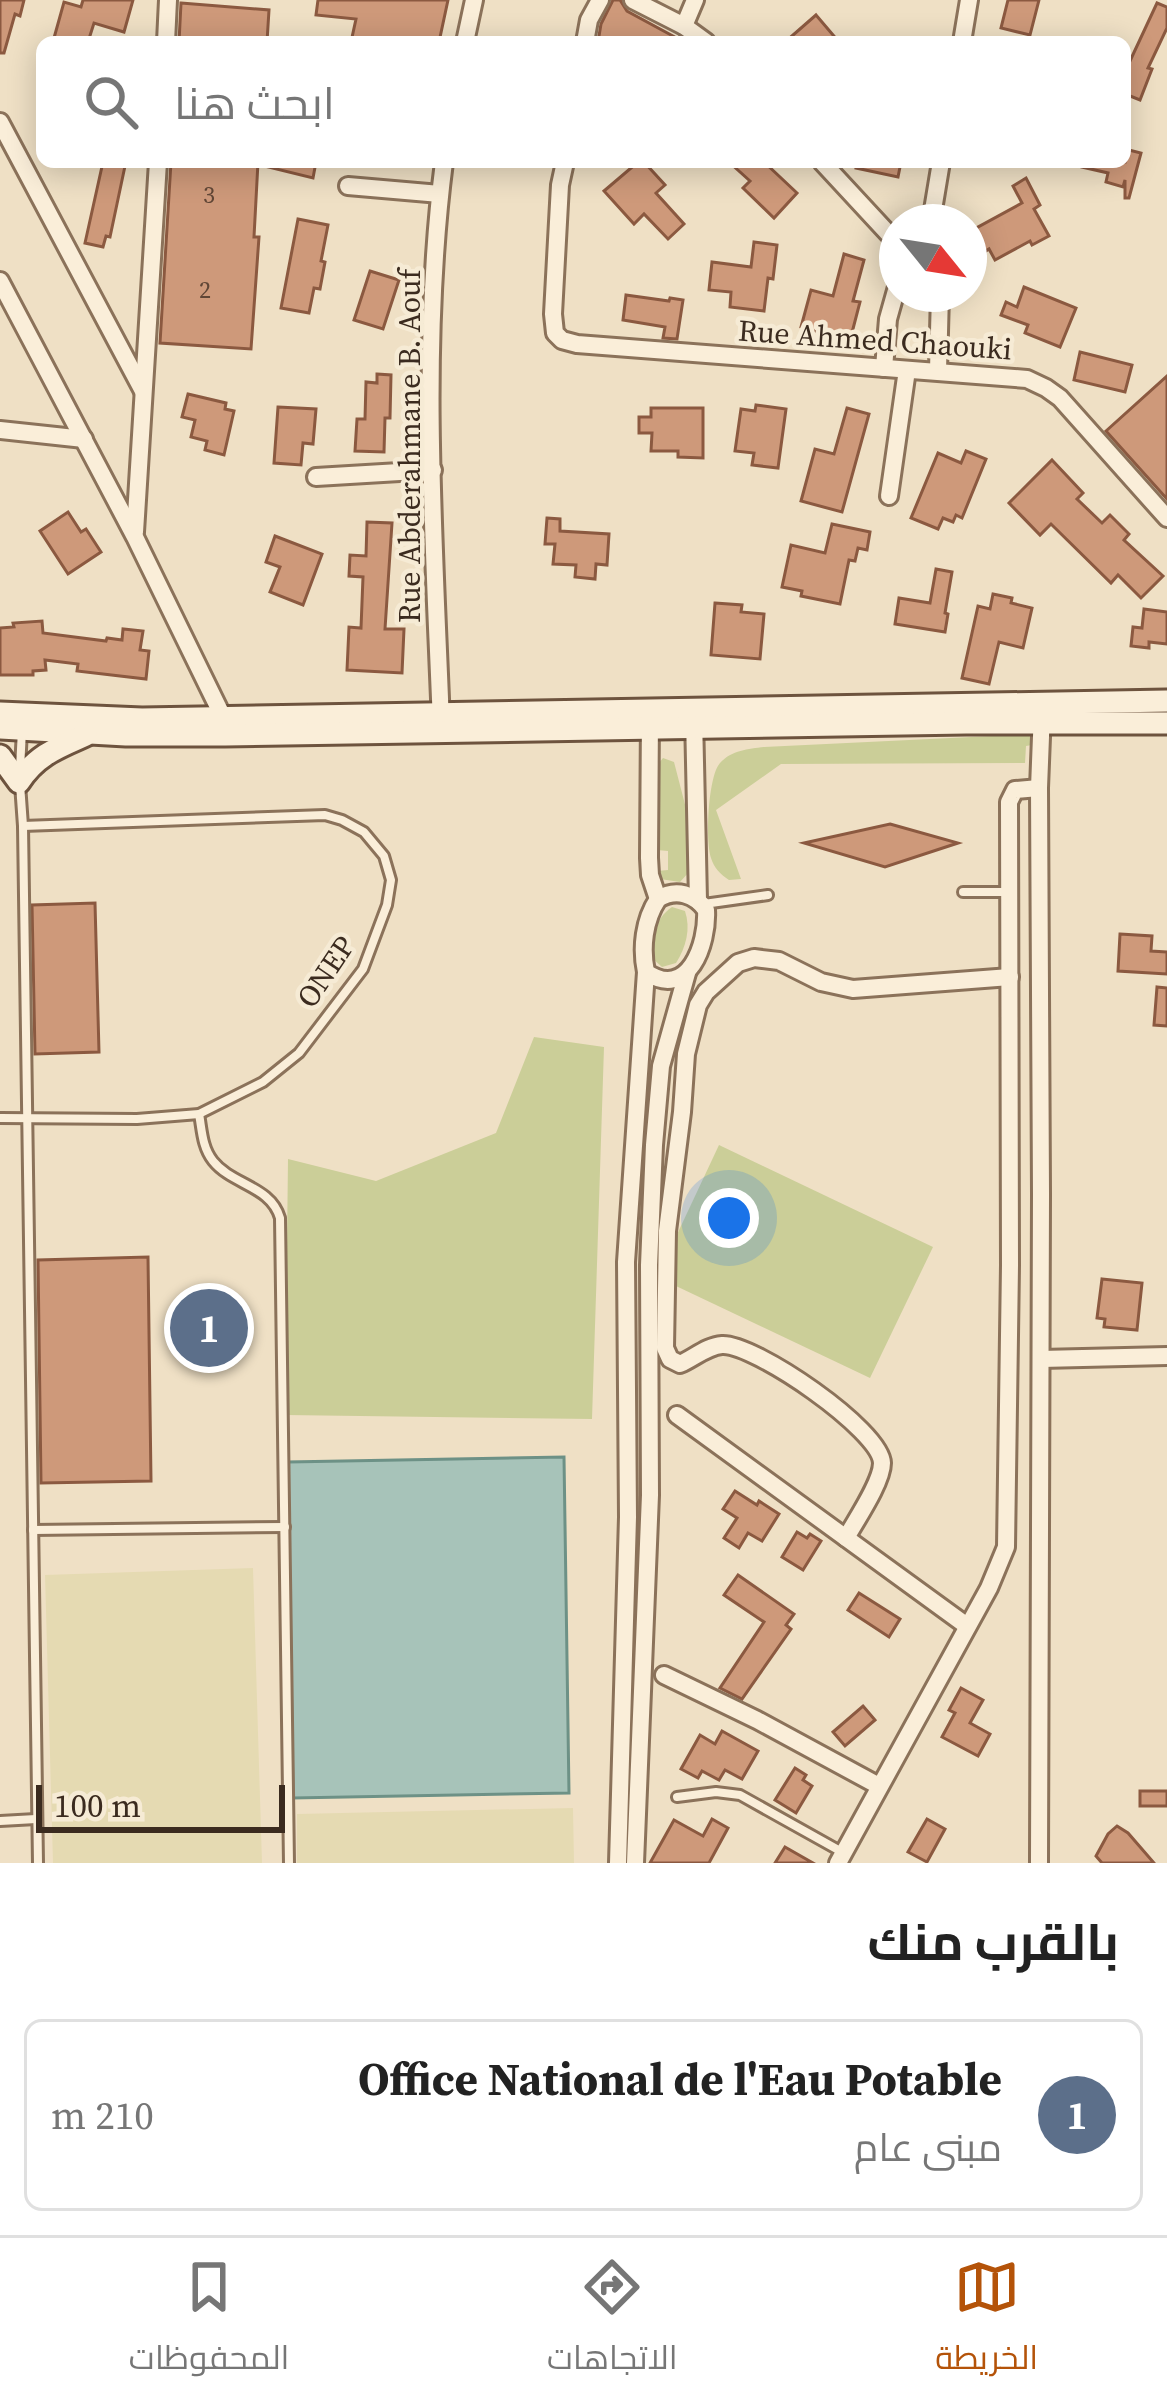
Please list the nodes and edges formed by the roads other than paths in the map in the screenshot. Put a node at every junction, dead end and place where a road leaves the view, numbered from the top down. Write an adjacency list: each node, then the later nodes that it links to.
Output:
1 (168, 0): 8 (street)
2 (474, 0): 9 (street)
3 (600, 0): 10 (street)
4 (633, 0): 7 (street)
5 (695, 0): 7 (street)
6 (969, 0): 12 (street)
7 (684, 26): 11 (street)
8 (166, 36)
9 (466, 36)
10 (587, 36)
11 (698, 36)
12 (963, 36)
13 (0, 122): 29 (street)
14 (158, 168): 29 (street)
15 (444, 168): 20 (street, Rue Abderahmane B. Aouf)
16 (564, 168): 26 (street, Rue Ahmed Chaouki)
17 (828, 168): 22 (street)
18 (940, 168): 21 (street)
19 (348, 186): 20 (street)
20 (440, 194): 32 (street, Rue Abderahmane B. Aouf)
21 (934, 204)
22 (879, 223)
23 (0, 281): 31 (street)
24 (890, 312): 26 (street)
25 (940, 312): 28 (street)
26 (884, 368): 27 (street, Rue Ahmed Chaouki)
27 (907, 370): 28 (street, Rue Ahmed Chaouki); 34 (street)
28 (938, 370): 35 (street, Rue Ahmed Chaouki)
29 (143, 392): 36 (street)
30 (0, 430): 31 (street)
31 (84, 439): 36 (street)
32 (433, 470): 33 (street); 42 (street, Rue Abderahmane B. Aouf)
33 (316, 477)
34 (890, 496)
35 (1167, 518)
36 (135, 537): 44 (street)
37 (1167, 700): 38 (street)
38 (1042, 714): 39 (street); 43 (street); 48 (street)
39 (695, 718): 40 (street); 54 (street)
40 (650, 719): 42 (street); 53 (street)
41 (11, 721): 44 (street); 45 (street); 47 (lane)
42 (440, 721): 44 (street)
43 (1167, 723)
44 (224, 726): 45 (street)
45 (92, 733): 47 (street)
46 (0, 756): 47 (street)
47 (20, 782): 49 (lane)
48 (1039, 788): 51 (street); 62 (street)
49 (23, 826): 58 (lane, ONEP); 60 (lane)
50 (963, 892): 51 (lane)
51 (1009, 892): 57 (street)
52 (768, 895): 54 (lane)
53 (658, 898): 54 (street); 55 (street)
54 (700, 902): 56 (street)
55 (646, 972): 56 (street); 76 (street)
56 (687, 973): 77 (street)
57 (1010, 977): 66 (street); 67 (street)
58 (199, 1114): 60 (lane, ONEP); 64 (lane)
59 (0, 1118): 60 (lane, ONEP)
60 (26, 1120): 65 (lane)
61 (1167, 1356): 62 (street)
62 (1041, 1359): 78 (street)
63 (677, 1415): 66 (street)
64 (285, 1526): 65 (lane); 75 (lane)
65 (33, 1530): 71 (lane)
66 (846, 1538): 67 (street)
67 (967, 1626): 69 (street)
68 (664, 1676): 69 (street)
69 (879, 1786): 73 (street)
70 (676, 1796): 73 (lane)
71 (36, 1820): 72 (lane); 74 (lane)
72 (0, 1821)
73 (841, 1858)
74 (38, 1863)
75 (289, 1863)
76 (618, 1863)
77 (635, 1863)
78 (1039, 1863)

